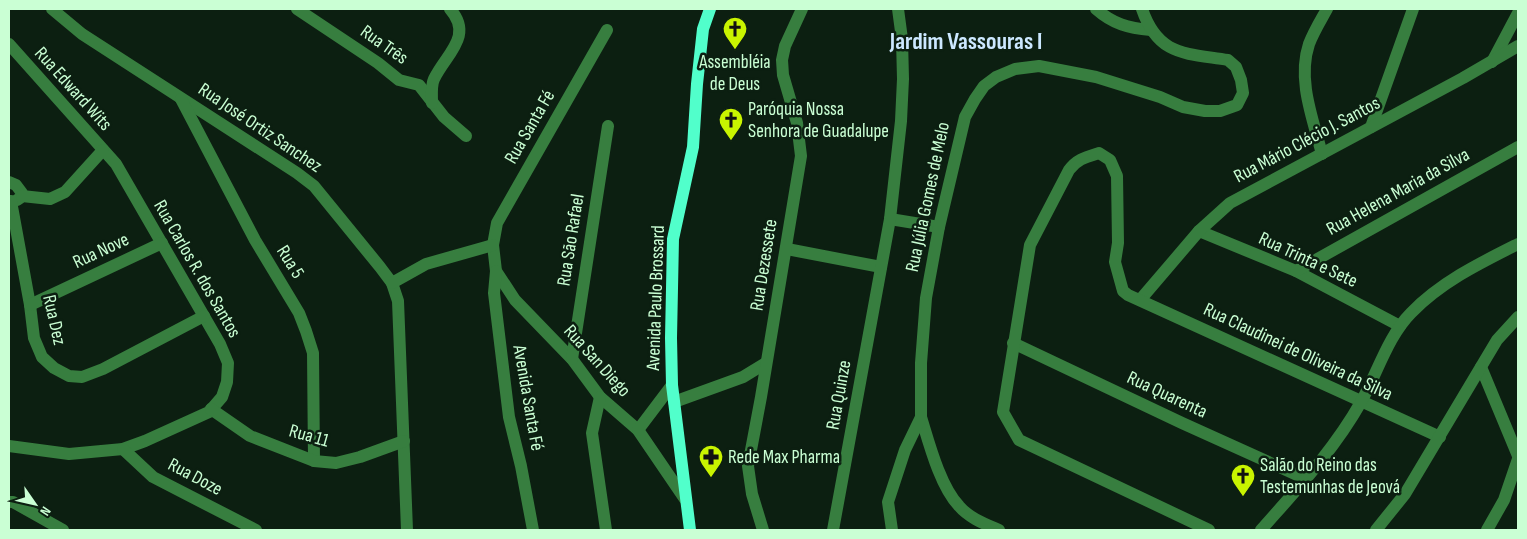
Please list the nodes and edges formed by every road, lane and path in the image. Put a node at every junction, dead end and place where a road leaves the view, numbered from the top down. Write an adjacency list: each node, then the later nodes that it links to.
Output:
1 (52, 9): 17 (street, Rua José Ortiz Sanchez)
2 (297, 9): 18 (street, Rua Três)
3 (450, 9): 18 (street)
4 (710, 9): 48 (main road, Avenida Paulo Brossard)
5 (802, 9): 33 (street, Rua Dezessete)
6 (898, 9): 27 (street, Rua Quinze)
7 (1096, 9): 13 (street)
8 (1142, 9): 13 (street, Rua Júlia Gomes de Melo)
9 (1327, 9): 24 (street)
10 (1413, 9): 20 (street)
11 (1517, 18): 16 (street)
12 (606, 30): 32 (street, Rua Santa Fé)
13 (1151, 30): 28 (street, Rua Júlia Gomes de Melo)
14 (9, 44): 23 (street, Rua Edward Wits)
15 (1518, 46): 16 (street, Rua Mário Clécio J. Santos)
16 (1492, 62): 20 (street, Rua Mário Clécio J. Santos)
17 (181, 98): 37 (street, Rua José Ortiz Sanchez); 61 (street, Rua 5)
18 (432, 102): 21 (street, Rua Três)
19 (608, 126): 44 (street, Rua São Rafael)
20 (1371, 127): 24 (street, Rua Mário Clécio J. Santos)
21 (466, 136)
22 (1518, 147): 36 (street, Rua Helena Maria da Silva)
23 (102, 150): 26 (street, Rua Edward Wits); 30 (street, Rua Carlos R. dos Santos)
24 (1322, 154): 29 (street, Rua Mário Clécio J. Santos)
25 (9, 182): 26 (street)
26 (14, 199): 39 (street, Rua Dez)
27 (890, 219): 28 (street); 34 (street, Rua Quinze)
28 (939, 228): 54 (street, Rua Júlia Gomes de Melo)
29 (1199, 231): 36 (street, Rua Trinta e Sete); 38 (street, Rua Mário Clécio J. Santos)
30 (162, 243): 39 (street, Rua Nove); 40 (street, Rua Carlos R. dos Santos)
31 (1518, 244): 42 (street)
32 (493, 245): 35 (street, Rua San Diego); 37 (street)
33 (787, 249): 34 (street); 45 (street, Rua Dezessete)
34 (881, 267): 72 (street, Rua Quinze)
35 (496, 271): 44 (street, Rua San Diego); 68 (street, Avenida Santa Fé)
36 (1296, 271): 42 (street, Rua Trinta e Sete)
37 (392, 283): 57 (street, Rua José Ortiz Sanchez)
38 (1140, 300): 43 (street, Rua Claudinei de Oliveira da Silva); 52 (street, Rua Claudinei de Oliveira da Silva)
39 (30, 305): 40 (street, Rua Dez)
40 (204, 316): 53 (street, Rua Carlos R. dos Santos)
41 (1518, 317): 46 (street)
42 (1400, 326): 52 (street)
43 (1013, 343): 62 (street, Rua Quarenta); 75 (street, Rua Claudinei de Oliveira da Silva)
44 (572, 359): 50 (street, Rua San Diego)
45 (766, 363): 47 (street); 49 (street, Rua Dezessete)
46 (1481, 367): 56 (street); 60 (street)
47 (743, 377): 49 (street); 51 (street)
48 (672, 385): 51 (main road, Avenida Paulo Brossard); 55 (street)
49 (763, 389): 71 (street, Rua Dezessete)
50 (600, 397): 55 (street, Rua San Diego); 69 (street)
51 (674, 402): 63 (main road, Avenida Paulo Brossard)
52 (1361, 402): 56 (street, Rua Claudinei de Oliveira da Silva); 62 (street)
53 (211, 409): 59 (street, Rua Carlos R. dos Santos); 61 (street, Rua 11)
54 (921, 417): 73 (street, Rua Júlia Gomes de Melo); 74 (street)
55 (638, 430): 63 (street, Rua San Diego)
56 (1440, 437): 77 (street)
57 (404, 441): 61 (street, Rua 11); 67 (street, Rua José Ortiz Sanchez)
58 (9, 446): 59 (street, Rua Carlos R. dos Santos)
59 (123, 449): 66 (street, Rua Doze)
60 (1518, 458): 78 (street)
61 (314, 461)
62 (1306, 479): 76 (street)
63 (685, 499): 70 (main road, Avenida Paulo Brossard)
64 (9, 502): 65 (street)
65 (63, 530)
66 (256, 530)
67 (407, 530)
68 (533, 530)
69 (606, 530)
70 (690, 530)
71 (763, 530)
72 (834, 530)
73 (892, 530)
74 (999, 530)
75 (1209, 530)
76 (1261, 530)
77 (1376, 530)
78 (1487, 530)

